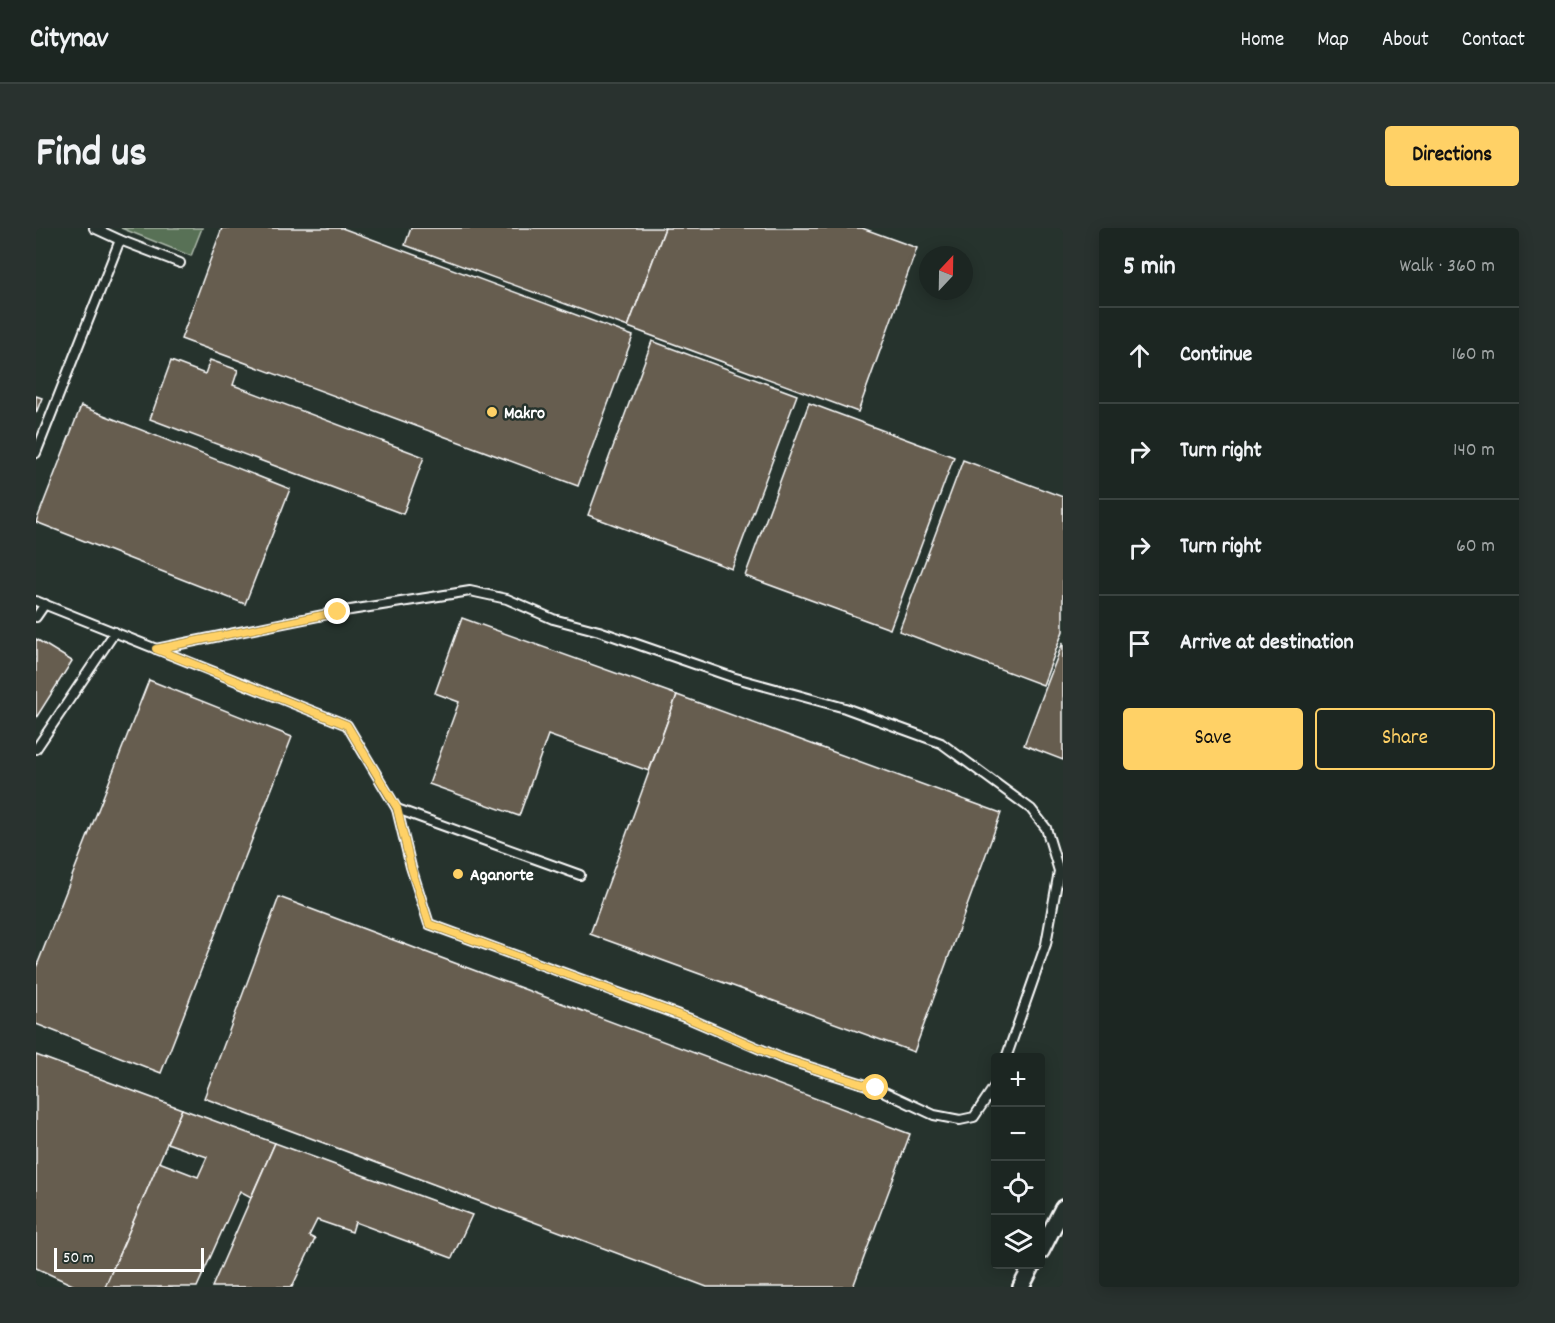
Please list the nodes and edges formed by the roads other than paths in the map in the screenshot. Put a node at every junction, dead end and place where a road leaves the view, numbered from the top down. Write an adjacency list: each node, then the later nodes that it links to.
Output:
1 (94, 228): 2 (lane)
2 (120, 240): 3 (lane); 4 (lane)
3 (180, 263)
4 (36, 453)
5 (36, 601): 6 (lane)
6 (45, 604): 7 (lane); 8 (lane)
7 (36, 617)
8 (115, 632): 9 (lane); 10 (lane)
9 (156, 649): 11 (lane); 13 (lane)
10 (36, 749)
11 (397, 808): 12 (lane); 14 (lane)
12 (580, 875)
13 (1008, 1053)
14 (991, 1092)
15 (1063, 1208): 16 (street)
16 (1045, 1243)
17 (1030, 1269): 18 (street)
18 (1021, 1287)

